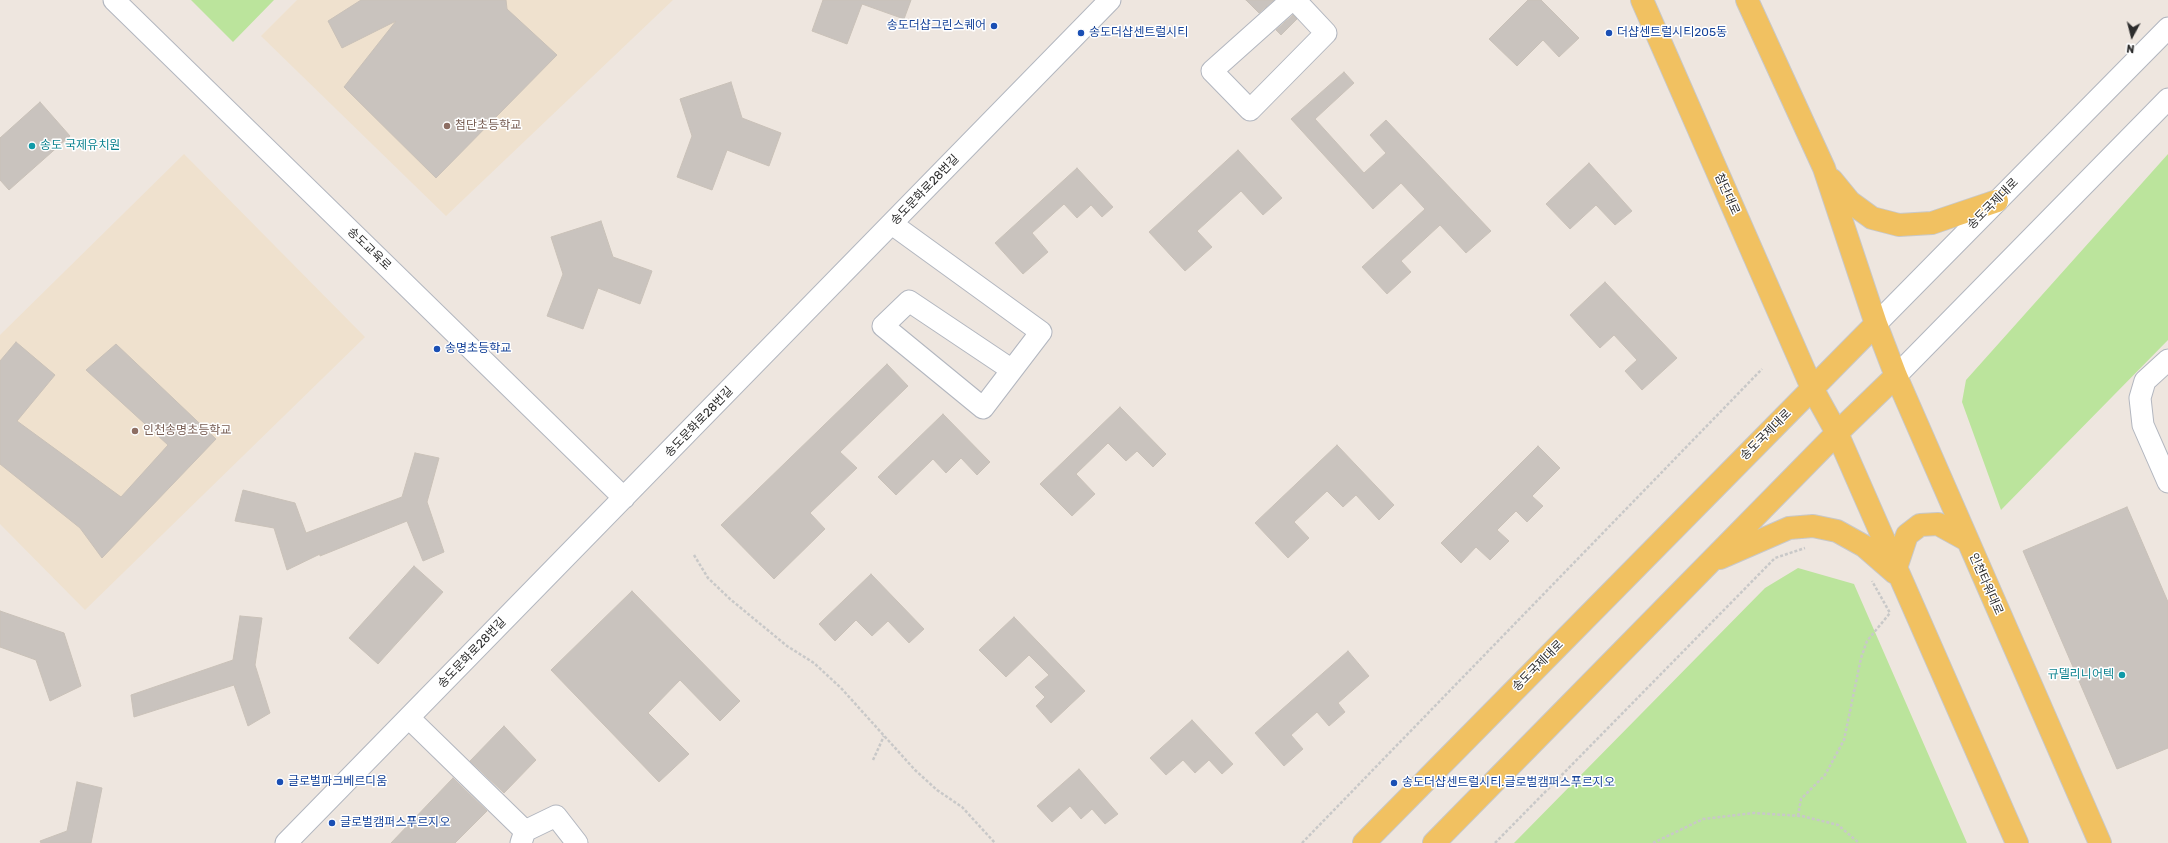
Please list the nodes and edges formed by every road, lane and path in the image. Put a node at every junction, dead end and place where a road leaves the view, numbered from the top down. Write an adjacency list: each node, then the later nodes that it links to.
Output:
1 (114, 0): 19 (street, 송도교육로)
2 (1110, 0): 10 (street, 송도문화로28번길)
3 (1642, 0): 16 (main road, 첨단대로)
4 (1747, 0): 8 (main road)
5 (1290, 2): 5 (street)
6 (2168, 28): 9 (street, 송도국제대로)
7 (2168, 99): 15 (street)
8 (1824, 168): 9 (main road); 11 (main road)
9 (1997, 201): 11 (street, 송도국제대로)
10 (892, 224): 14 (street); 19 (street, 송도문화로28번길)
11 (1876, 324): 15 (main road, 인천타워대로); 16 (main road, 송도국제대로)
12 (2168, 360): 18 (street)
13 (1762, 369): 34 (path)
14 (1012, 370): 14 (street)
15 (1896, 376): 17 (main road); 20 (main road, 인천타워대로)
16 (1812, 388): 17 (main road); 35 (main road, 송도국제대로)
17 (1837, 433): 23 (main road); 24 (main road)
18 (2168, 482)
19 (624, 498): 26 (street, 송도문화로28번길)
20 (1967, 540): 24 (main road); 41 (main road, 인천타워대로)
21 (1807, 547): 37 (path)
22 (694, 555): 27 (path)
23 (1710, 562): 24 (main road); 36 (main road)
24 (1899, 574): 40 (main road)
25 (1872, 580): 29 (path)
26 (409, 718): 30 (street); 31 (street, 송도문화로28번길)
27 (884, 736): 28 (path); 33 (path)
28 (873, 760)
29 (1798, 816): 38 (path); 39 (path)
30 (523, 837): 32 (street)
31 (286, 843)
32 (577, 843)
33 (996, 843)
34 (1302, 843)
35 (1364, 843)
36 (1434, 843)
37 (1495, 843)
38 (1653, 843)
39 (1859, 843)
40 (2017, 843)
41 (2100, 843)

